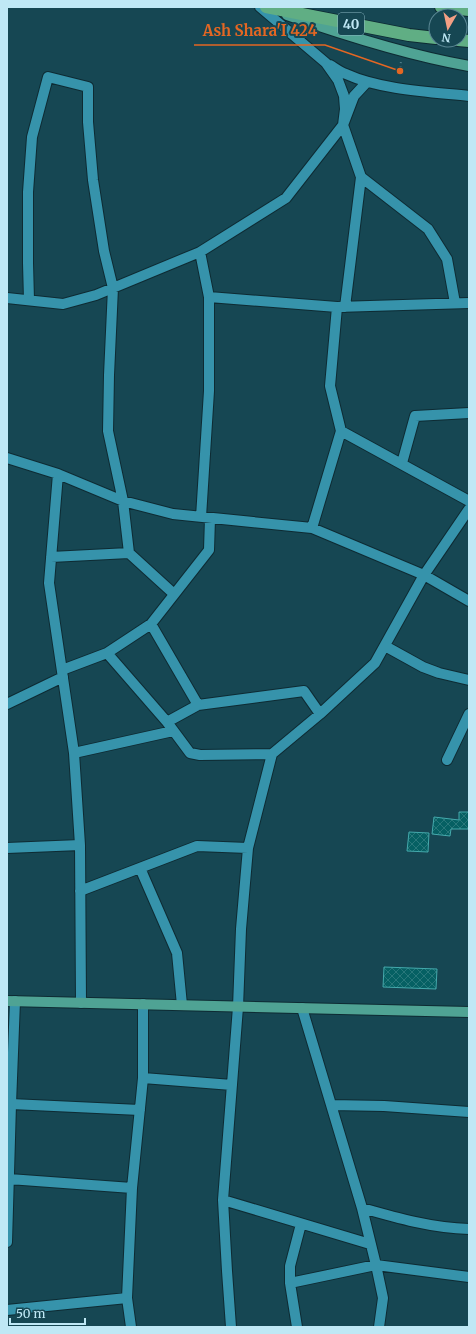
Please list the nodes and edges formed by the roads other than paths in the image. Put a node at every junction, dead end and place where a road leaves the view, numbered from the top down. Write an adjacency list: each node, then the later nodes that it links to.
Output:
1 (263, 7): 4 (highway, 40); 5 (street); 6 (main road)
2 (440, 7): 3 (highway)
3 (469, 10)
4 (428, 37)
5 (326, 63): 7 (street); 9 (street)
6 (469, 66)
7 (368, 82): 8 (street); 9 (street)
8 (469, 96)
9 (343, 125): 10 (street); 11 (street)
10 (361, 177): 16 (street); 18 (street)
11 (200, 252): 12 (street); 13 (street)
12 (113, 288): 15 (street); 15 (street); 25 (street)
13 (209, 296): 18 (street); 27 (street)
14 (7, 298): 15 (street)
15 (29, 300)
16 (455, 303): 17 (street); 18 (street)
17 (469, 303)
18 (341, 307): 20 (street)
19 (469, 413): 22 (street)
20 (341, 430): 22 (street); 28 (street)
21 (7, 458): 23 (street)
22 (402, 463): 24 (street)
23 (58, 474): 25 (street); 30 (street)
24 (469, 500)
25 (123, 501): 27 (street); 29 (street)
26 (469, 509): 31 (street)
27 (206, 518): 28 (street); 32 (street)
28 (312, 528): 31 (street)
29 (129, 553): 30 (street); 32 (street)
30 (51, 557): 37 (street)
31 (424, 576): 33 (street); 35 (street)
32 (174, 594): 34 (street)
33 (469, 601)
34 (151, 624): 36 (street); 40 (street)
35 (385, 646): 38 (street); 41 (street)
36 (107, 653): 37 (street); 43 (street)
37 (62, 673): 39 (street); 45 (street)
38 (469, 680)
39 (7, 704)
40 (198, 705): 41 (street); 43 (street)
41 (320, 714): 46 (street)
42 (469, 714): 47 (street)
43 (167, 722): 44 (street)
44 (173, 731): 45 (street); 46 (street)
45 (74, 753): 48 (street)
46 (272, 754): 50 (street)
47 (447, 760)
48 (80, 845): 49 (street); 52 (street)
49 (7, 848)
50 (248, 848): 51 (street); 57 (street)
51 (140, 868): 52 (street); 56 (street)
52 (80, 891): 54 (street)
53 (11, 1001): 54 (main road); 62 (street)
54 (81, 1003): 55 (main road)
55 (143, 1004): 56 (main road); 60 (street)
56 (182, 1005): 57 (main road)
57 (238, 1007): 58 (main road); 61 (street)
58 (302, 1008): 59 (main road); 63 (street)
59 (469, 1012)
60 (143, 1078): 61 (street); 64 (street)
61 (232, 1085): 68 (street)
62 (10, 1104): 64 (street); 66 (street)
63 (331, 1105): 65 (street); 69 (street)
64 (140, 1110): 67 (street)
65 (469, 1112)
66 (9, 1179): 67 (street); 72 (street)
67 (132, 1188): 77 (street)
68 (223, 1200): 70 (street); 80 (street)
69 (362, 1208): 71 (street); 73 (street)
70 (301, 1224): 73 (street); 76 (street)
71 (469, 1229)
72 (7, 1242)
73 (370, 1244): 74 (street)
74 (376, 1265): 75 (street); 76 (street); 82 (street)
75 (469, 1277)
76 (290, 1283): 81 (street)
77 (127, 1298): 78 (street); 79 (street)
78 (7, 1310)
79 (131, 1327)
80 (231, 1327)
81 (297, 1327)
82 (380, 1327)

